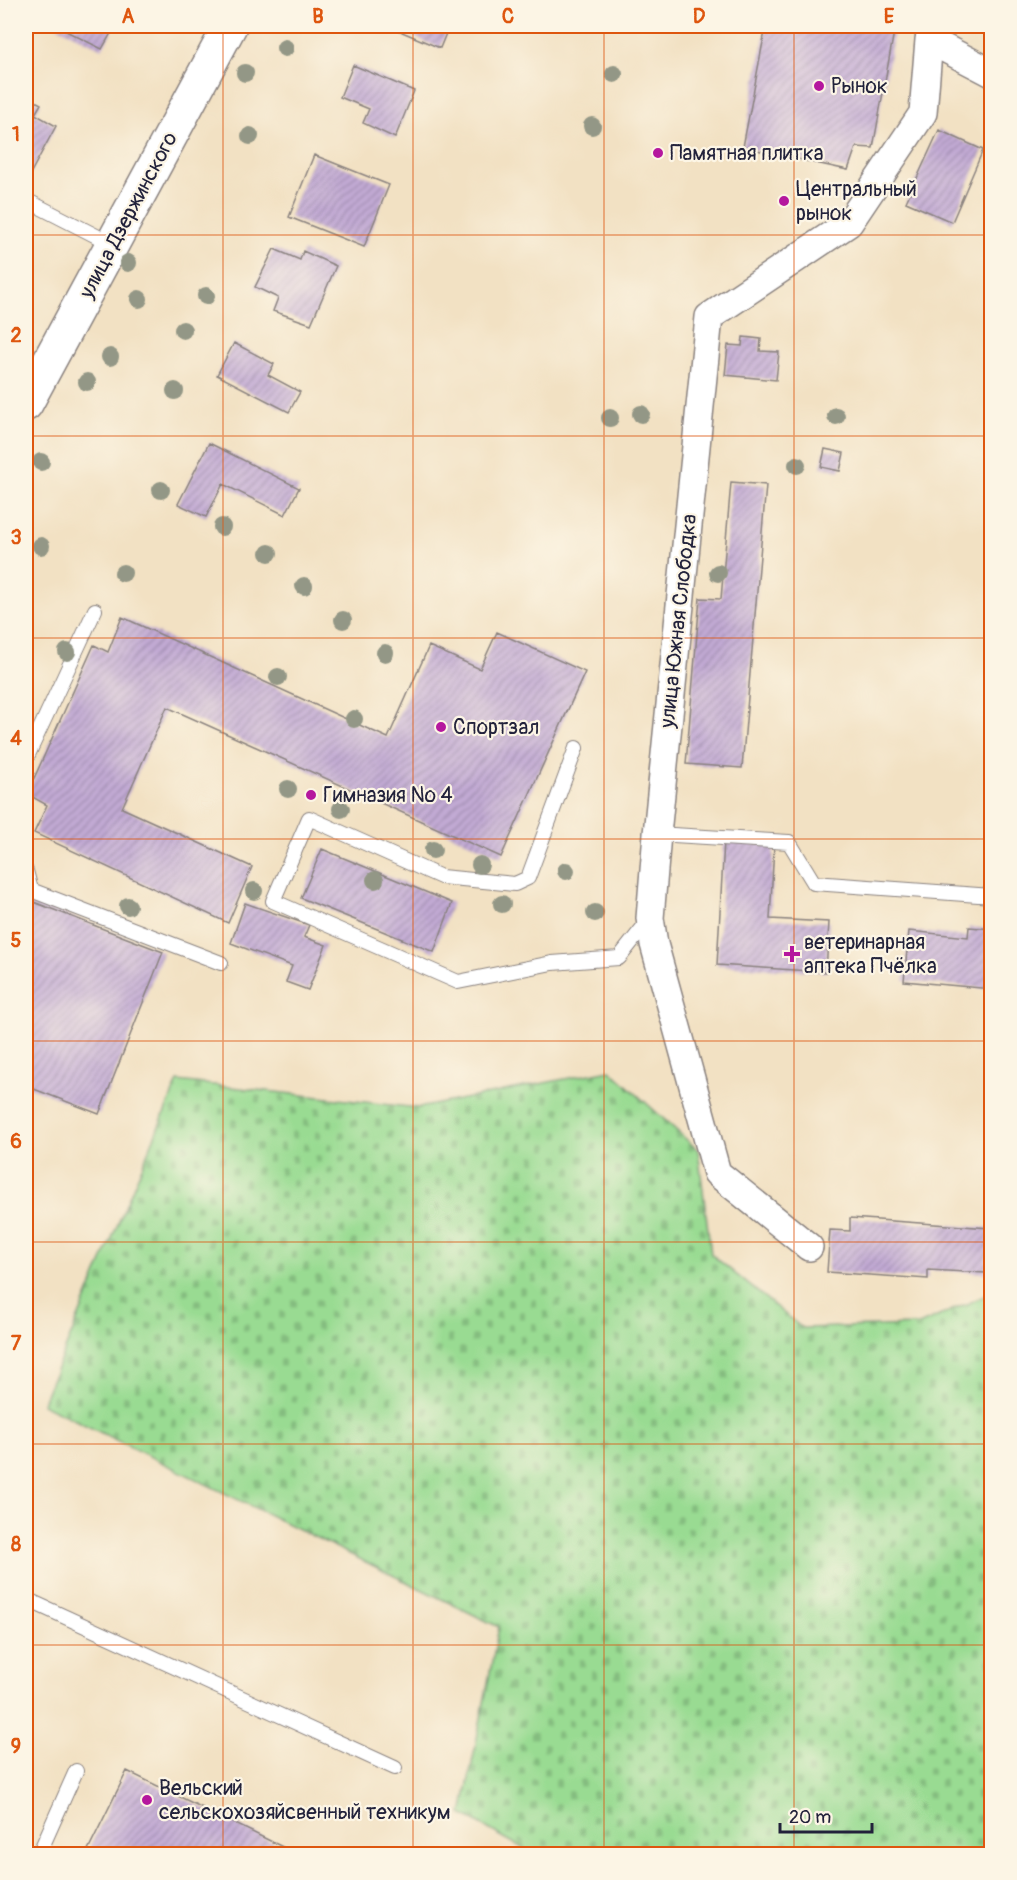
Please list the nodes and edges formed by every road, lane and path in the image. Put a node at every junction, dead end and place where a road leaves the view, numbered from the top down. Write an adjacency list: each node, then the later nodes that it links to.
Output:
1 (230, 26): 5 (main road, улица Дзержинского)
2 (931, 33): 3 (street, улица Южная Слободка); 10 (street, улица Южная Слободка)
3 (992, 73)
4 (26, 200): 5 (lane)
5 (112, 244): 6 (main road, улица Дзержинского)
6 (26, 404)
7 (95, 610): 9 (lane)
8 (576, 748): 13 (lane)
9 (26, 759)
10 (657, 834): 12 (lane); 13 (street, улица Южная Слободка)
11 (26, 871): 14 (lane)
12 (992, 896)
13 (650, 918): 15 (street, улица Южная Слободка)
14 (221, 963)
15 (808, 1248)
16 (26, 1599): 17 (lane)
17 (395, 1768)
18 (76, 1771): 19 (lane)
19 (39, 1854)

